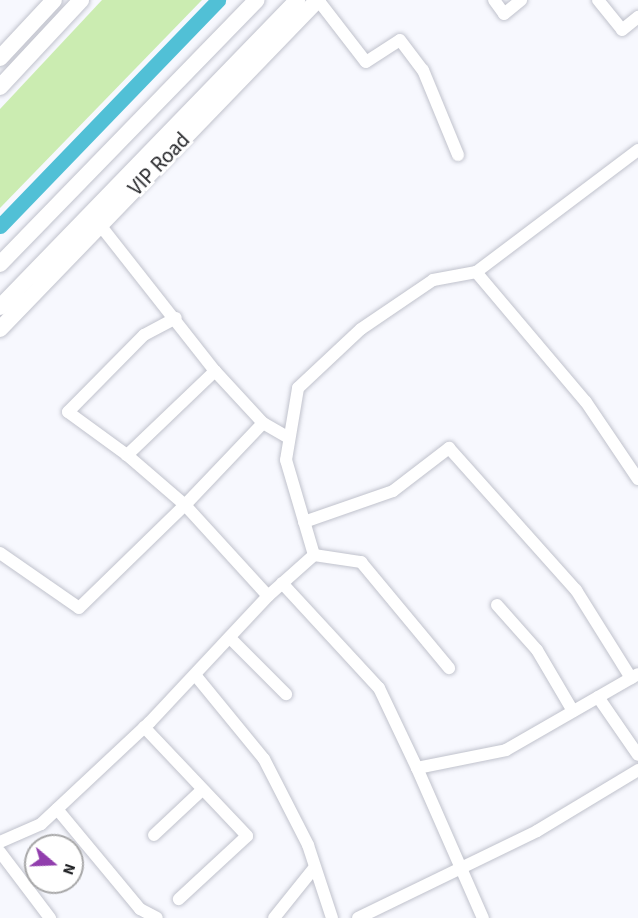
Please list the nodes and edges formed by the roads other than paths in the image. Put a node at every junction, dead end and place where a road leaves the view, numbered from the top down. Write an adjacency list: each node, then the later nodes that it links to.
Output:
1 (54, 0): 11 (main road)
2 (81, 0): 12 (main road)
3 (257, 0): 16 (main road, VIP Road)
4 (297, 0): 10 (main road, VIP Road)
5 (318, 0): 10 (main road, VIP Road); 13 (street)
6 (494, 0): 7 (street)
7 (520, 0)
8 (598, 0): 9 (street)
9 (638, 17)
10 (260, 49): 15 (main road, VIP Road); 18 (main road, VIP Road)
11 (0, 57)
12 (0, 87)
13 (458, 155)
14 (636, 156): 17 (street)
15 (100, 225): 19 (street); 20 (main road, VIP Road)
16 (0, 264)
17 (476, 273): 23 (street); 25 (street)
18 (0, 307)
19 (176, 318): 21 (street); 24 (street)
20 (0, 329)
21 (215, 371): 22 (street); 24 (street)
22 (263, 423): 23 (street); 26 (street)
23 (290, 438): 27 (street)
24 (127, 455): 26 (street)
25 (638, 479)
26 (184, 505): 28 (street); 31 (street)
27 (304, 522): 29 (street); 36 (street)
28 (0, 553)
29 (314, 555): 30 (street); 34 (street)
30 (282, 583): 31 (street); 42 (street)
31 (268, 596): 33 (street)
32 (497, 605): 39 (street)
33 (231, 639): 35 (street); 37 (street)
34 (449, 668)
35 (196, 676): 40 (street); 49 (street)
36 (635, 676): 38 (street)
37 (286, 694)
38 (598, 697): 39 (street); 41 (street)
39 (573, 711): 42 (street)
40 (144, 727): 44 (street); 45 (street)
41 (638, 755)
42 (417, 768): 50 (street)
43 (638, 770): 50 (street)
44 (202, 790): 46 (street); 51 (street)
45 (57, 809): 47 (street); 53 (street)
46 (154, 835)
47 (0, 842)
48 (0, 852): 52 (street)
49 (315, 867): 54 (street); 55 (street)
50 (463, 867): 56 (street); 57 (street)
51 (179, 899)
52 (50, 918)
53 (157, 918)
54 (273, 918)
55 (332, 918)
56 (358, 918)
57 (483, 918)

